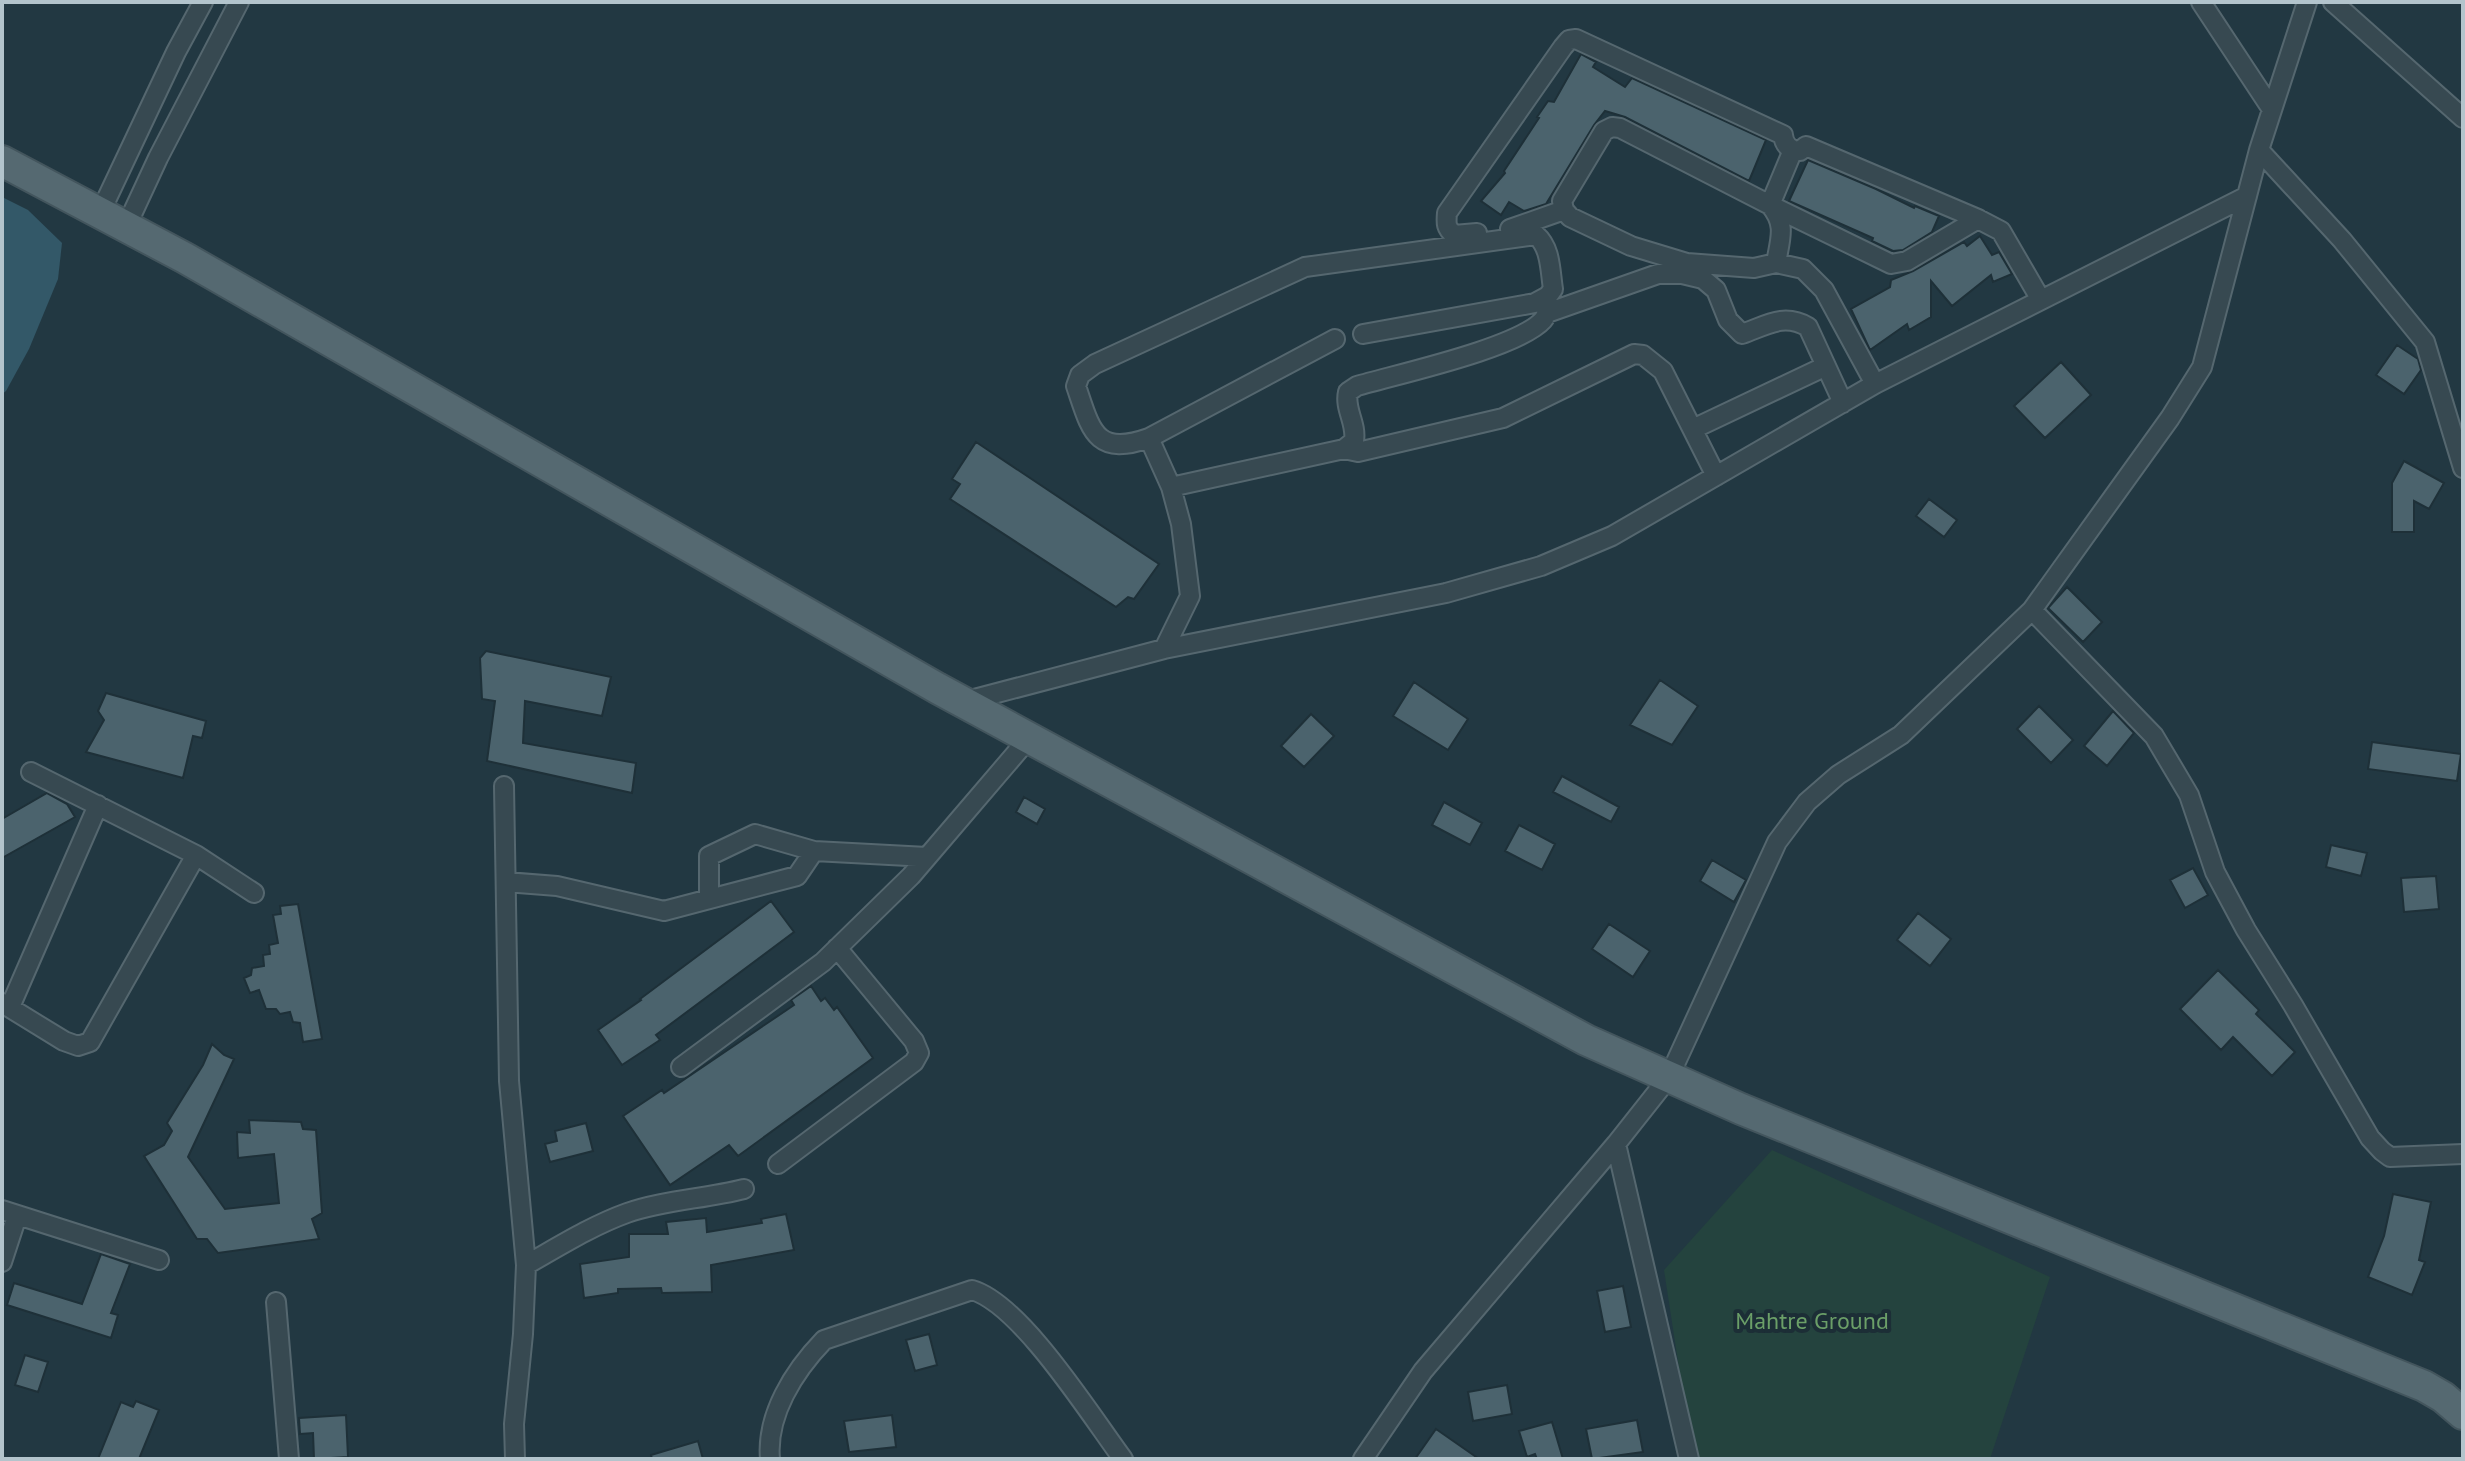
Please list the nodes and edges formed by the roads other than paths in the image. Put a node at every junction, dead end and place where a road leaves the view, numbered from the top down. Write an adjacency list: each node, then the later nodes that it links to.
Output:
1 (203, 2): 8 (street)
2 (239, 2): 11 (street)
3 (2201, 2): 6 (street)
4 (2307, 2): 6 (street)
5 (2333, 2): 7 (street)
6 (2271, 108): 10 (street)
7 (2463, 118)
8 (135, 140): 11 (street); 17 (street)
9 (1793, 150): 14 (street); 15 (street); 16 (street)
10 (2259, 150): 13 (street); 29 (street)
11 (161, 153): 17 (street)
12 (2, 161): 17 (main road)
13 (2247, 196): 19 (street); 32 (street)
14 (1770, 205): 15 (street); 16 (street); 18 (street)
15 (1564, 210): 18 (street)
16 (1978, 219): 19 (street)
17 (113, 220): 34 (main road)
18 (1776, 263): 24 (street)
19 (2041, 300): 24 (street)
20 (1547, 305): 21 (street); 23 (street); 27 (street); 28 (street)
21 (1363, 334)
22 (1335, 339): 27 (street)
23 (1826, 366): 25 (street); 26 (street)
24 (1875, 384): 25 (street)
25 (1843, 403): 30 (street)
26 (1693, 429): 28 (street); 30 (street)
27 (1149, 438): 31 (street)
28 (1344, 449): 31 (street)
29 (2463, 468)
30 (1716, 476): 33 (street)
31 (1171, 487): 33 (street)
32 (2032, 610): 48 (street); 50 (street)
33 (1164, 649): 34 (street)
34 (963, 702): 35 (main road)
35 (1029, 738): 41 (street); 48 (main road)
36 (31, 772): 38 (street)
37 (504, 786): 42 (street)
38 (98, 805): 40 (street); 46 (street)
39 (814, 851): 41 (street); 44 (street); 44 (street)
40 (196, 855): 43 (street); 46 (street)
41 (927, 857): 45 (street)
42 (506, 882): 44 (street); 56 (street)
43 (254, 893)
44 (709, 899)
45 (837, 948): 47 (street); 51 (street)
46 (6, 1005)
47 (681, 1067)
48 (1669, 1077): 49 (street); 58 (main road)
49 (1616, 1144): 59 (street); 64 (street)
50 (2463, 1154)
51 (778, 1164)
52 (744, 1189): 56 (street)
53 (10, 1213): 54 (street); 55 (street)
54 (159, 1260)
55 (2, 1262)
56 (526, 1265): 61 (street)
57 (276, 1302): 60 (street)
58 (2463, 1414)
59 (1370, 1457)
60 (289, 1459)
61 (515, 1459)
62 (770, 1459): 63 (street)
63 (1123, 1459)
64 (1689, 1459)

